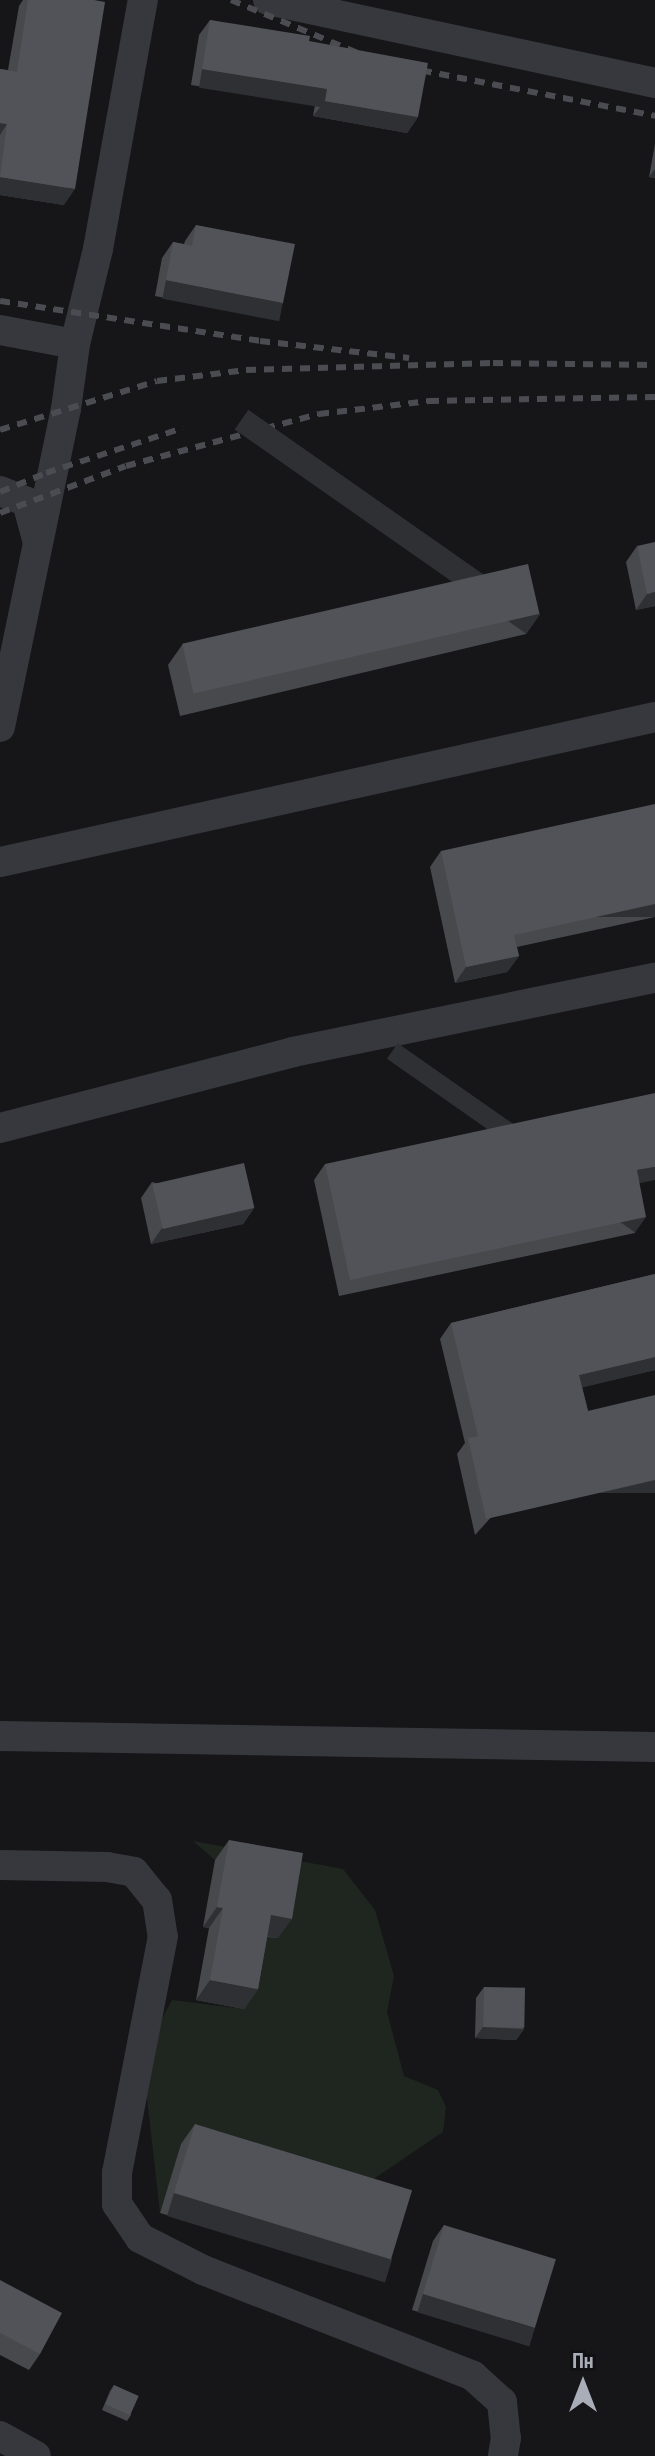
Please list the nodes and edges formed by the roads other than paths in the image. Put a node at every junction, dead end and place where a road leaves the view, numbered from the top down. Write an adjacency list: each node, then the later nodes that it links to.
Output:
1 (143, 0): 5 (street)
2 (268, 0): 3 (street)
3 (655, 83)
4 (0, 330): 5 (street)
5 (75, 344): 7 (street)
6 (0, 491): 7 (street)
7 (38, 542): 9 (street)
8 (655, 717): 10 (street)
9 (0, 727)
10 (0, 862)
11 (655, 978): 12 (street)
12 (0, 1128)
13 (0, 1736): 14 (street)
14 (655, 1747)
15 (0, 1865): 17 (street)
16 (0, 2436): 18 (street)
17 (503, 2455)
18 (36, 2456)

